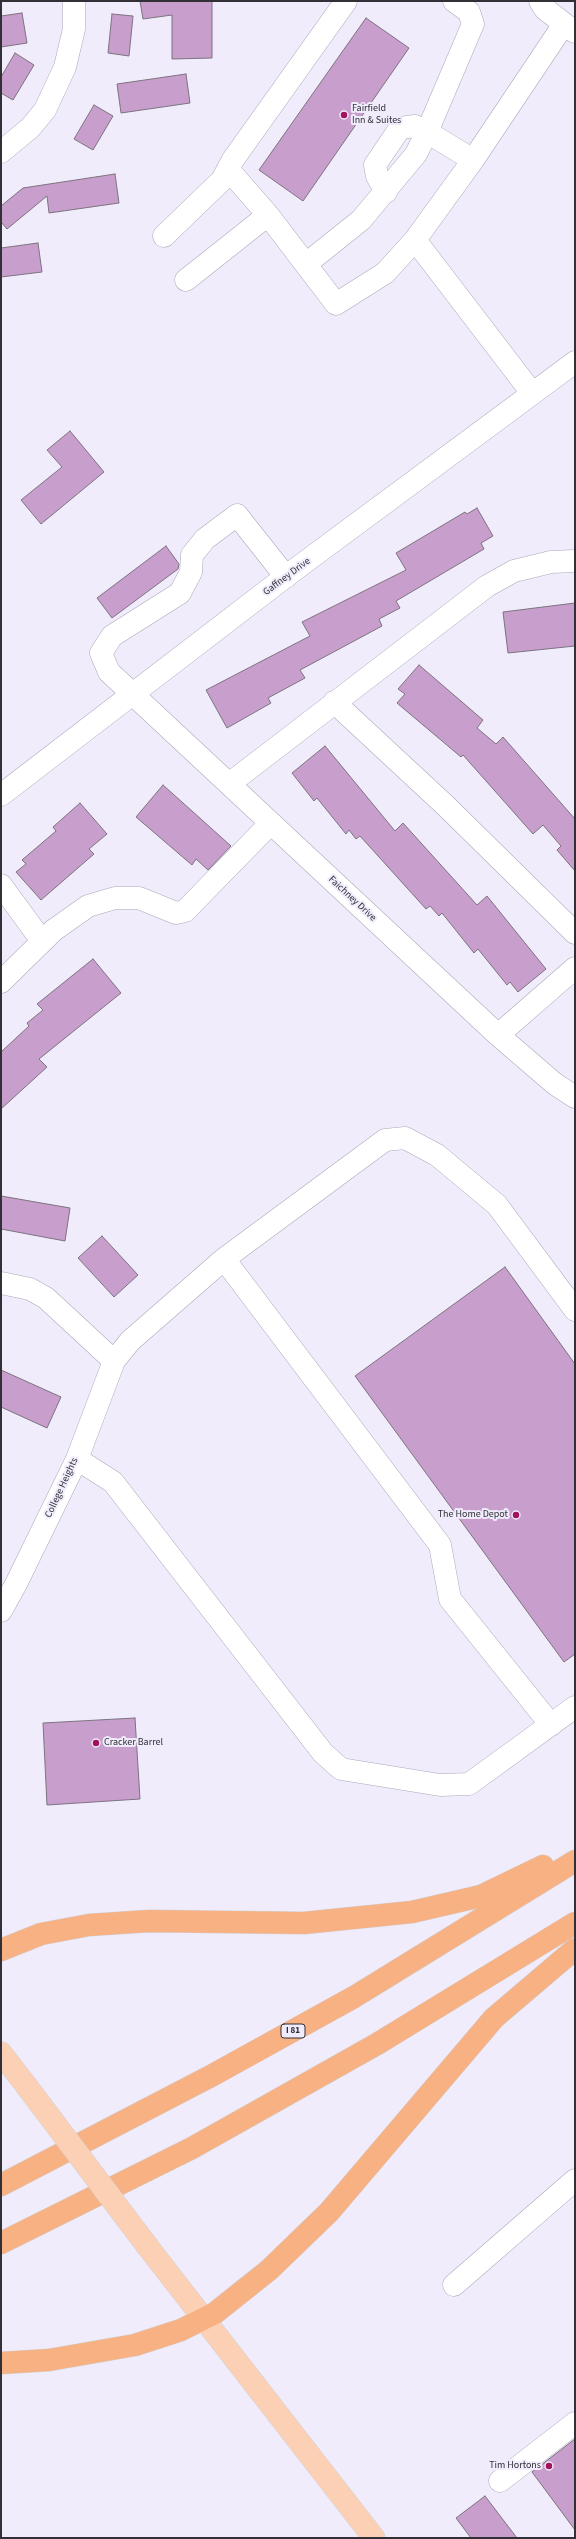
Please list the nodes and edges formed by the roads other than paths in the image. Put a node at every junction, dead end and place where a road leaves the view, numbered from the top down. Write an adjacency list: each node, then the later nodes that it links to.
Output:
1 (74, 1): 7 (street)
2 (346, 1): 9 (street)
3 (454, 1): 6 (street)
4 (540, 1): 5 (street)
5 (570, 28): 8 (street)
6 (427, 132): 8 (street); 13 (street)
7 (1, 152)
8 (473, 160): 12 (street)
9 (228, 169): 10 (street); 11 (street)
10 (268, 216): 13 (street); 14 (street)
11 (164, 236)
12 (415, 240): 13 (street); 16 (street)
13 (306, 264)
14 (186, 280)
15 (575, 362): 16 (street, Gaffney Drive)
16 (532, 393): 18 (street, Gaffney Drive)
17 (575, 562): 20 (street)
18 (286, 577): 19 (street, Gaffney Drive); 19 (street, Faichney Drive)
19 (133, 696): 21 (street, Faichney Drive); 22 (street, Gaffney Drive)
20 (334, 702): 21 (street); 25 (street)
21 (229, 784): 23 (street, Faichney Drive)
22 (1, 795)
23 (271, 823): 26 (street); 29 (street, Faichney Drive)
24 (1, 885): 26 (street)
25 (575, 933)
26 (42, 941): 28 (street)
27 (575, 968): 29 (street)
28 (1, 982)
29 (498, 1035): 30 (street, Faichney Drive)
30 (575, 1097)
31 (224, 1260): 33 (street, College Heights); 34 (street, College Heights); 38 (street)
32 (1, 1283): 34 (street)
33 (575, 1310)
34 (114, 1361): 35 (street, College Heights)
35 (77, 1458): 36 (street, College Heights); 38 (street)
36 (1, 1611)
37 (575, 1707): 38 (street)
38 (551, 1725)
39 (575, 1848): 43 (highway)
40 (575, 1861): 46 (highway, I 81)
41 (575, 1923): 47 (highway)
42 (575, 1949): 49 (highway)
43 (1, 1950)
44 (1, 2053): 49 (main road, bridge)
45 (575, 2180): 48 (street)
46 (1, 2185)
47 (1, 2243)
48 (454, 2285)
49 (205, 2318): 50 (highway); 53 (main road)
50 (1, 2364)
51 (575, 2423): 52 (street)
52 (500, 2481)
53 (374, 2538)

